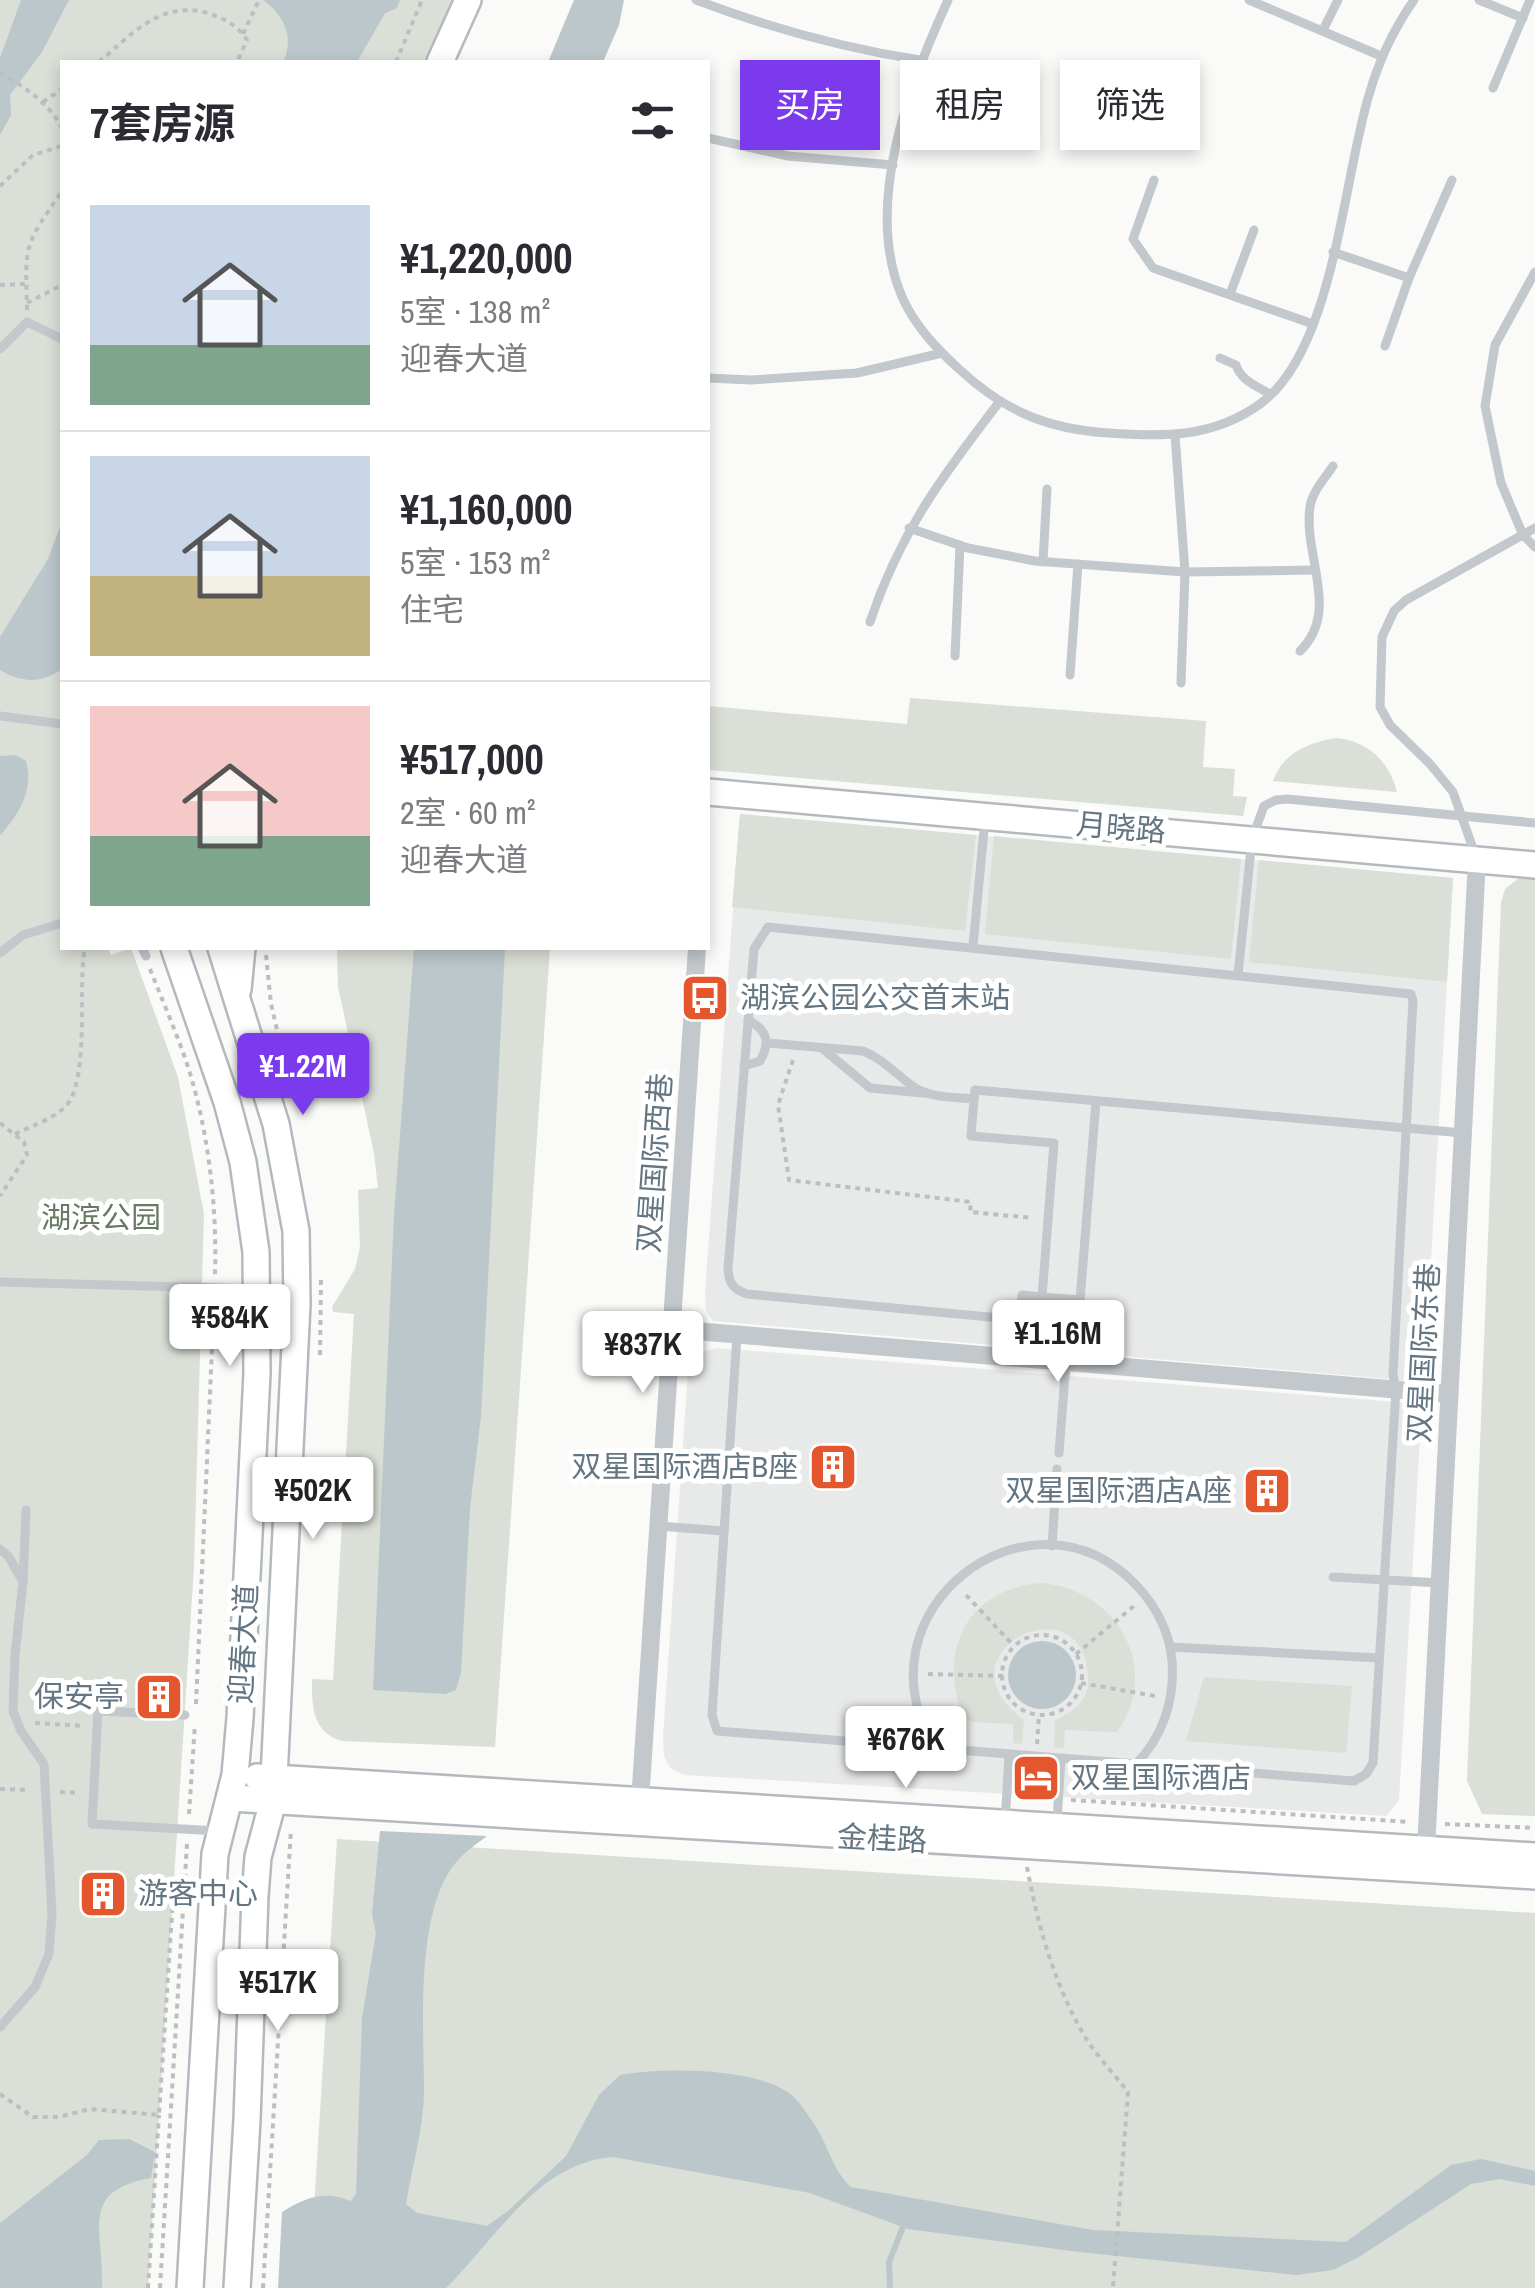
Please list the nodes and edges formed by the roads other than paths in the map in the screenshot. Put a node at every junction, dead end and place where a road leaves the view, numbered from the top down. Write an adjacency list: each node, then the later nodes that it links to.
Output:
1 (468, 0): 12 (street)
2 (696, 0): 13 (lane)
3 (948, 0): 13 (lane)
4 (1249, 0): 10 (lane)
5 (1338, 0): 10 (lane)
6 (1414, 0): 11 (lane)
7 (1478, 0): 9 (lane)
8 (1530, 0): 9 (lane)
9 (1522, 18): 14 (lane)
10 (1324, 30): 11 (lane)
11 (1382, 56): 21 (lane)
12 (441, 60)
13 (920, 60)
14 (1493, 88)
15 (710, 138): 17 (lane)
16 (900, 138): 17 (lane)
17 (893, 165): 29 (lane)
18 (1154, 180): 24 (lane)
19 (1452, 180): 23 (lane)
20 (1254, 230): 24 (lane)
21 (1334, 252): 23 (lane); 25 (lane)
22 (1535, 272): 39 (lane)
23 (1409, 278): 27 (lane)
24 (1230, 294): 25 (lane)
25 (1313, 324): 32 (lane)
26 (60, 338): 28 (lane)
27 (1385, 346)
28 (0, 349)
29 (942, 353): 31 (lane); 33 (lane)
30 (1220, 358): 32 (lane)
31 (710, 378)
32 (1270, 394): 34 (lane)
33 (1000, 402): 34 (lane); 37 (lane)
34 (1175, 435): 45 (lane)
35 (1334, 466): 44 (lane)
36 (1047, 489): 42 (lane)
37 (909, 528): 40 (lane); 46 (lane)
38 (1535, 528): 39 (lane)
39 (1524, 535): 41 (lane); 55 (lane)
40 (960, 545): 42 (lane); 48 (lane)
41 (1535, 547)
42 (1043, 562): 43 (lane)
43 (1078, 564): 45 (lane); 49 (lane)
44 (1314, 570): 45 (lane); 47 (lane)
45 (1185, 572): 50 (lane)
46 (870, 622)
47 (1300, 651)
48 (955, 656)
49 (1070, 675)
50 (1181, 683)
51 (0, 716): 52 (lane)
52 (60, 724)
53 (710, 792): 54 (street, 月晓路)
54 (986, 816): 57 (street, 月晓路); 61 (lane)
55 (1461, 816): 56 (lane); 57 (lane); 58 (lane)
56 (1535, 822)
57 (1252, 840): 58 (street, 月晓路); 67 (lane)
58 (1476, 859): 59 (street, 月晓路); 77 (street, 双星国际东巷)
59 (1535, 864)
60 (60, 924): 66 (lane)
61 (973, 946): 67 (lane); 69 (lane)
62 (175, 950): 79 (street, 迎春大道)
63 (221, 950): 68 (street, 迎春大道)
64 (242, 950): 68 (street)
65 (697, 950): 83 (street, 双星国际西巷)
66 (0, 953)
67 (1238, 975): 76 (lane)
68 (237, 998): 107 (street, 迎春大道)
69 (748, 1020): 70 (lane); 72 (lane)
70 (766, 1043): 71 (lane); 72 (lane)
71 (821, 1047): 73 (lane); 73 (lane)
72 (744, 1066): 82 (lane)
73 (932, 1094): 74 (lane)
74 (974, 1099): 75 (lane); 80 (lane)
75 (1096, 1101): 76 (lane); 81 (lane)
76 (1406, 1128): 77 (lane); 86 (lane)
77 (1463, 1133): 87 (street, 双星国际东巷)
78 (0, 1282): 79 (lane)
79 (256, 1289): 106 (street, 迎春大道)
80 (1042, 1296): 81 (lane); 82 (lane)
81 (1080, 1300): 85 (lane)
82 (1020, 1320): 85 (lane)
83 (671, 1329): 84 (street); 91 (street, 双星国际西巷)
84 (738, 1335): 85 (street); 92 (lane)
85 (1072, 1357): 86 (street); 88 (lane)
86 (1396, 1390): 87 (street); 96 (lane)
87 (1449, 1394): 98 (street, 双星国际东巷)
88 (1058, 1452)
89 (1058, 1469): 93 (lane)
90 (26, 1510): 97 (lane)
91 (658, 1526): 92 (lane); 108 (street, 双星国际西巷)
92 (724, 1530): 102 (lane)
93 (1052, 1546): 99 (lane); 102 (lane)
94 (0, 1549): 97 (lane)
95 (1334, 1577): 96 (lane)
96 (1384, 1580): 98 (lane); 100 (lane)
97 (23, 1582): 115 (lane)
98 (1440, 1584): 112 (street, 双星国际东巷)
99 (1170, 1647): 100 (lane); 105 (lane)
100 (1380, 1658): 105 (lane)
101 (184, 1715): 109 (lane)
102 (938, 1750): 103 (lane)
103 (1009, 1756): 104 (lane); 111 (lane)
104 (1061, 1760): 105 (lane); 110 (lane)
105 (1134, 1765)
106 (232, 1787): 107 (street, 金桂路); 109 (street, 迎春大道)
107 (273, 1790): 108 (street, 金桂路); 111 (street, 金桂路); 117 (street, 迎春大道)
108 (640, 1801): 111 (street, 金桂路)
109 (219, 1832): 116 (street, 迎春大道)
110 (1056, 1838): 111 (street, 金桂路); 112 (street, 金桂路); 114 (street, 金桂路)
111 (1011, 1839)
112 (1426, 1850): 113 (street, 金桂路)
113 (1535, 1856)
114 (1535, 1876)
115 (0, 2027)
116 (190, 2288)
117 (237, 2288)

